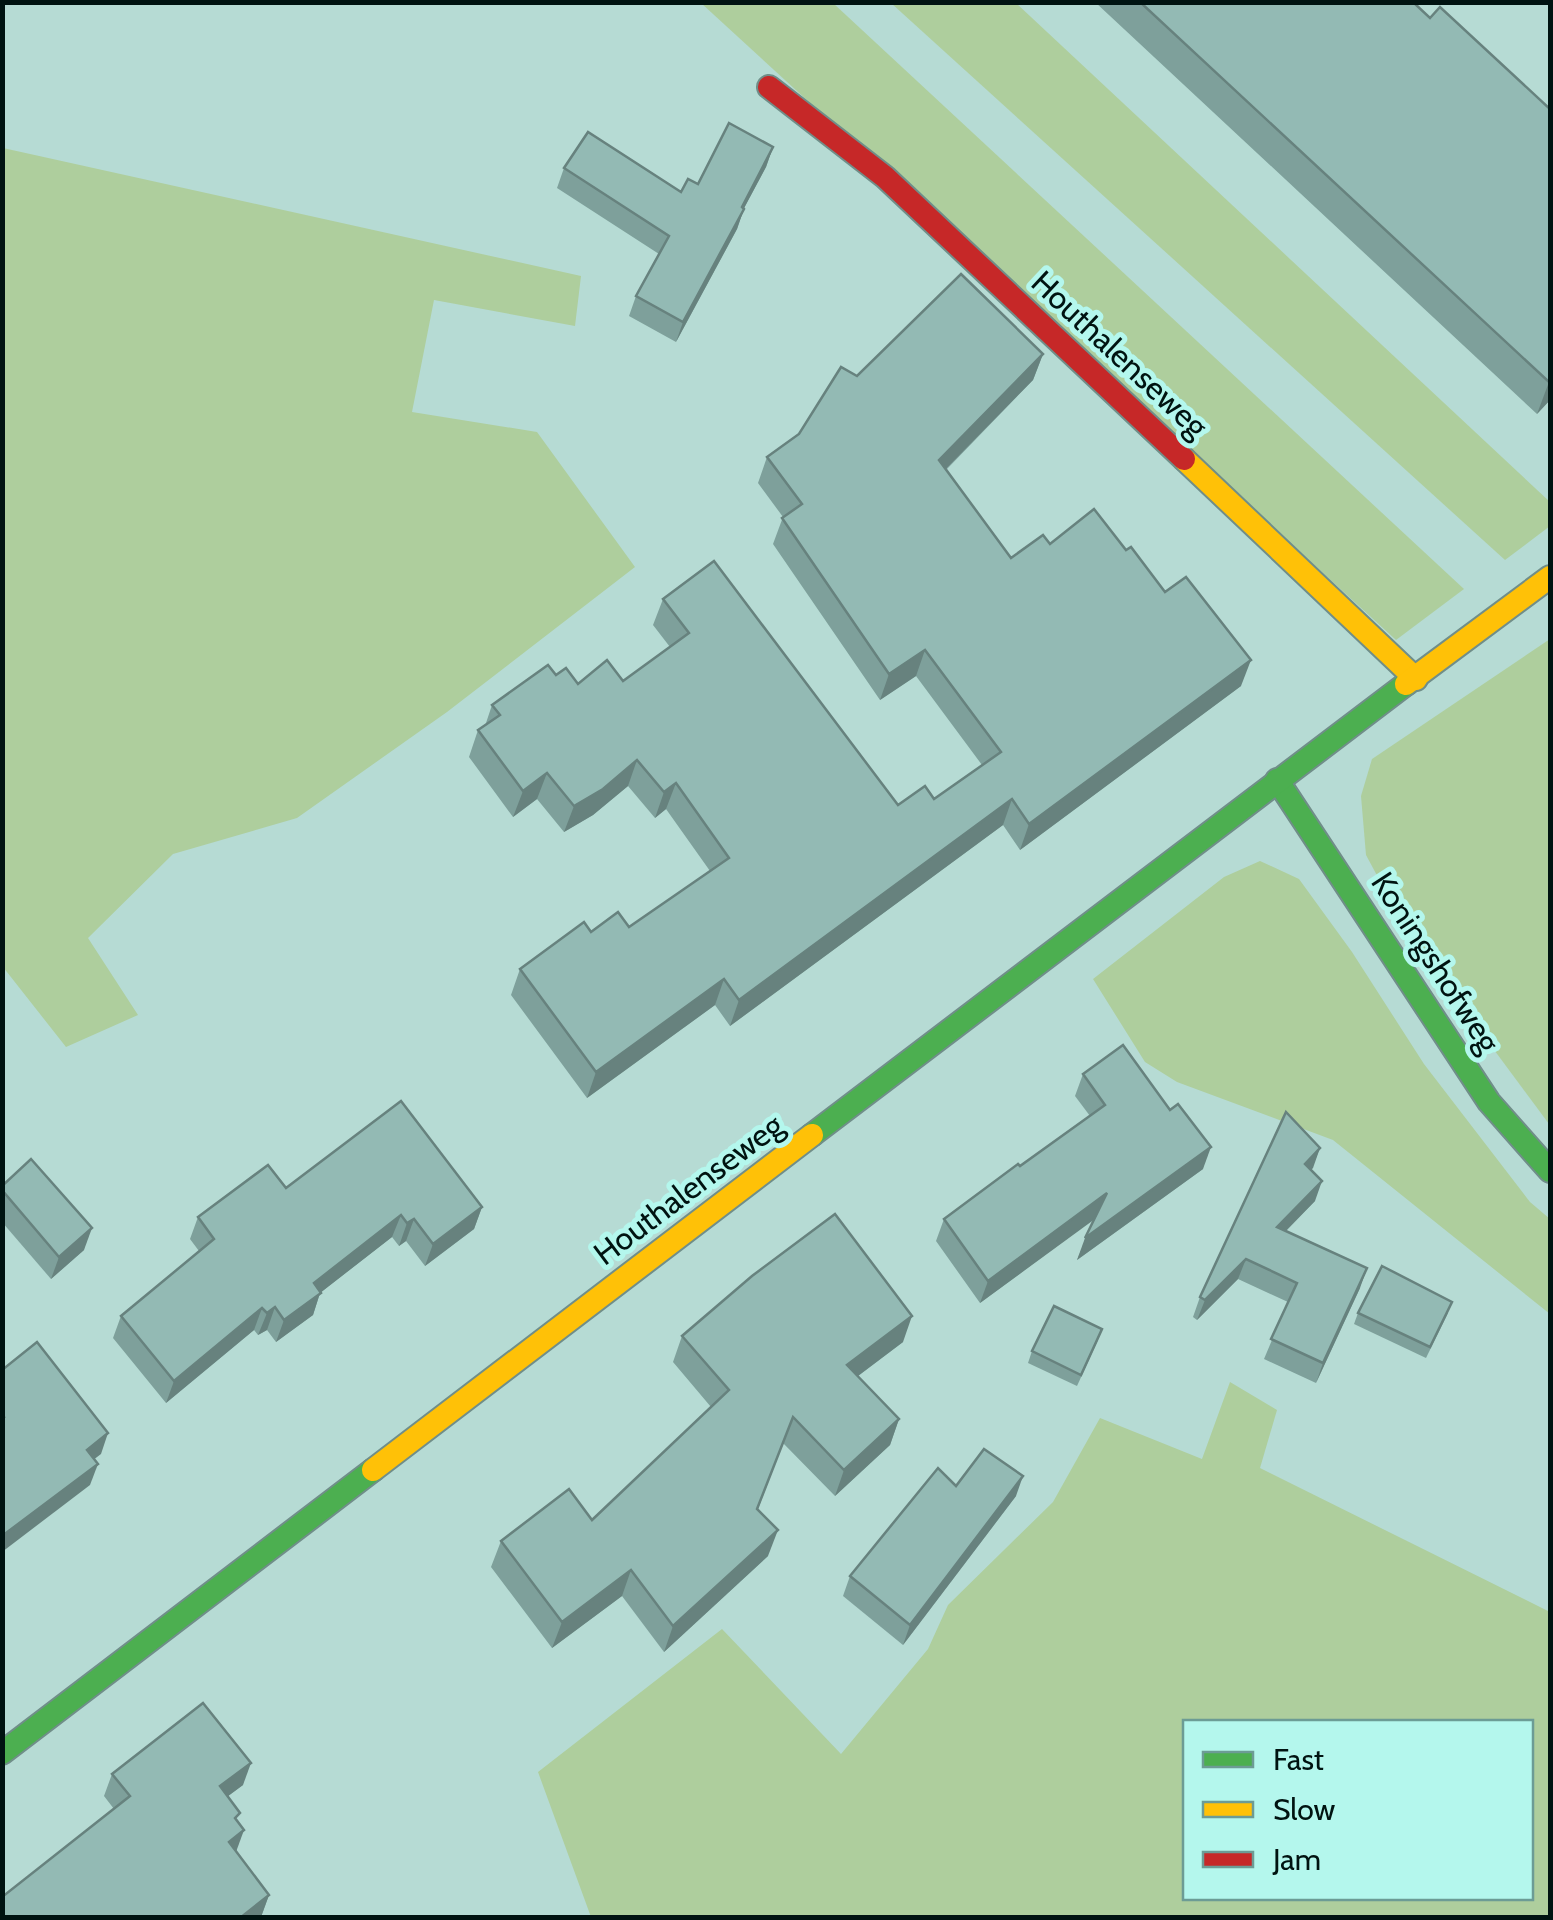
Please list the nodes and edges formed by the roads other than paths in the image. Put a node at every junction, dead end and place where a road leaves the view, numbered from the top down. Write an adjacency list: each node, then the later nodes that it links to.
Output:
1 (768, 87): 3 (street, Houthalenseweg)
2 (1550, 577): 3 (street, Houthalenseweg)
3 (1416, 678): 4 (street, Houthalenseweg)
4 (1277, 780): 5 (street, Koningshofweg); 6 (street, Houthalenseweg)
5 (1550, 1170)
6 (2, 1753)

